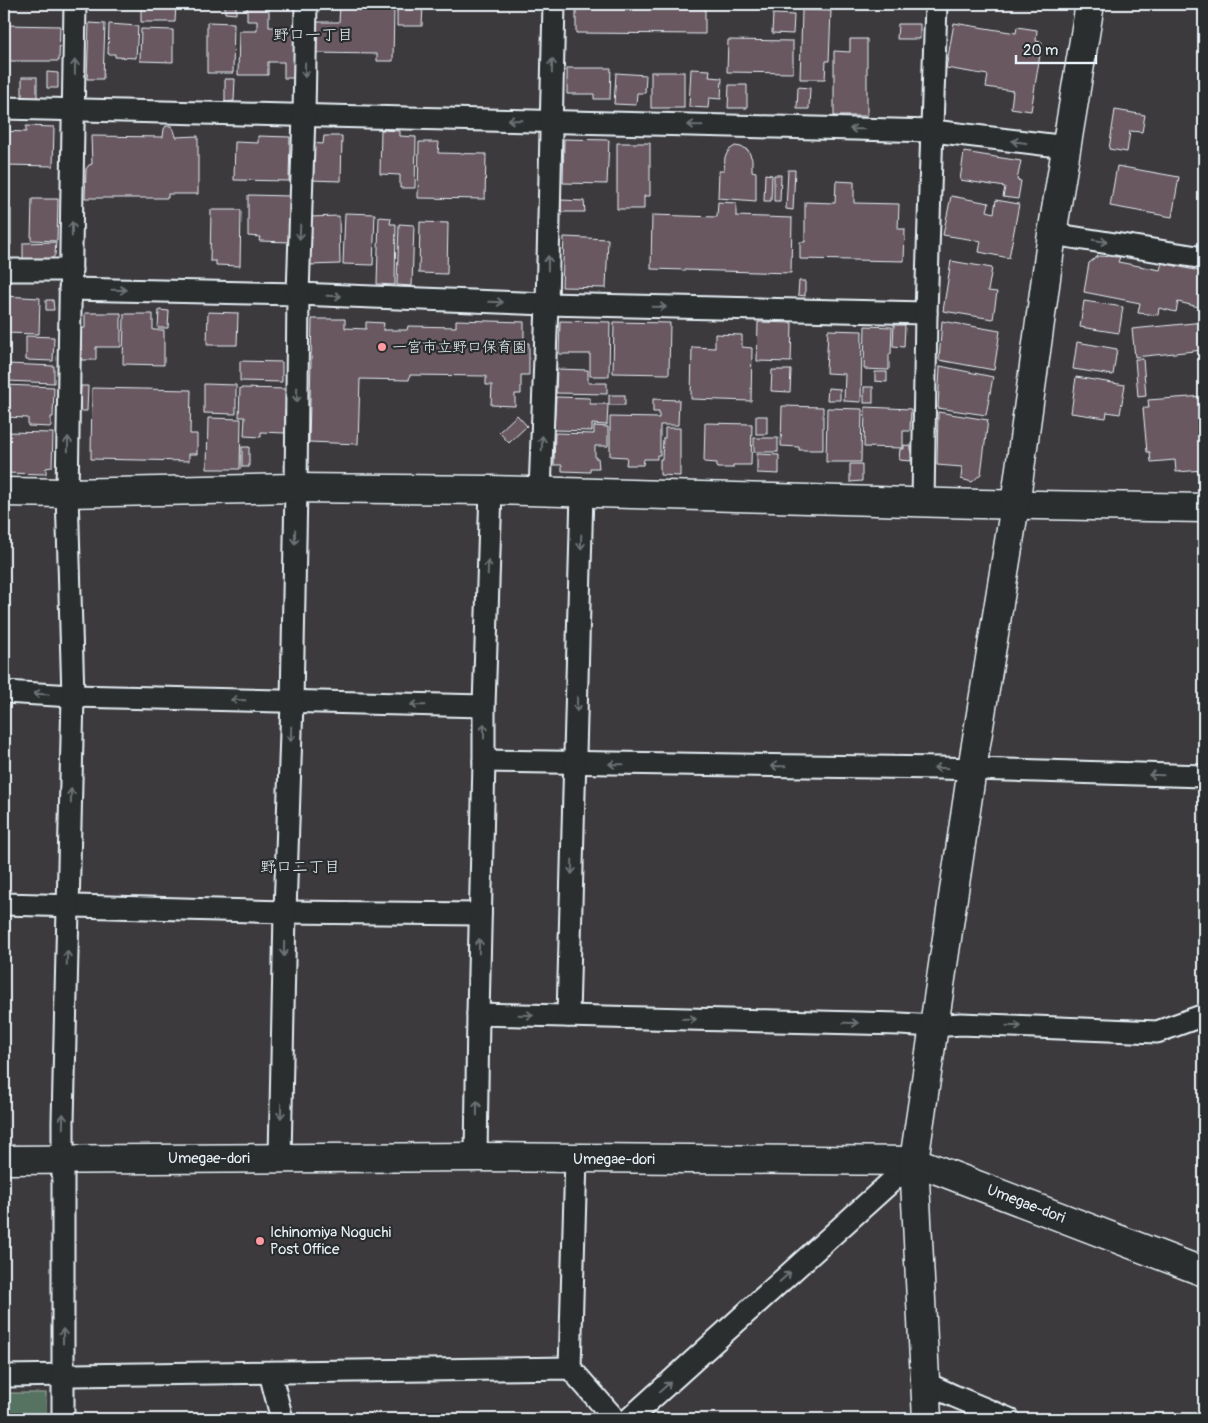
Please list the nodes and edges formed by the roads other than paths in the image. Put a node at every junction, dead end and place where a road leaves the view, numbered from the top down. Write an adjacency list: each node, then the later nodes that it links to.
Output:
1 (75, 4): 7 (street, one-way to 1)
2 (306, 4): 8 (street, one-way to 8)
3 (554, 4): 9 (street, one-way to 3)
4 (936, 4): 10 (street)
5 (1090, 4): 11 (street)
6 (4, 108): 7 (street)
7 (74, 110): 8 (street); 15 (street, one-way to 7)
8 (304, 115): 9 (street, one-way to 8); 16 (street, one-way to 16)
9 (551, 121): 10 (street, one-way to 9); 17 (street, one-way to 9)
10 (933, 131): 11 (street, one-way to 10); 18 (street)
11 (1067, 147): 12 (street)
12 (1052, 234): 13 (street, one-way to 13); 26 (street)
13 (1204, 258)
14 (4, 270): 15 (street)
15 (71, 279): 16 (street, one-way to 16); 23 (street, one-way to 15)
16 (298, 294): 17 (street, one-way to 17); 19 (street, one-way to 19)
17 (547, 304): 18 (street, one-way to 18); 22 (street, one-way to 17)
18 (926, 313): 25 (street)
19 (296, 488): 20 (street); 23 (street); 30 (street, one-way to 30)
20 (490, 490): 22 (street); 31 (street, one-way to 20)
21 (4, 492): 23 (street)
22 (540, 492): 24 (street)
23 (67, 493): 29 (street)
24 (582, 493): 25 (street); 33 (street, one-way to 33)
25 (923, 502): 26 (street)
26 (1015, 504): 27 (street); 34 (street)
27 (1204, 508)
28 (4, 692): 29 (street, one-way to 28)
29 (73, 696): 30 (street, one-way to 29); 37 (street, one-way to 29)
30 (292, 702): 31 (street, one-way to 30); 38 (street, one-way to 38)
31 (484, 706): 32 (street, one-way to 31)
32 (484, 761): 33 (street); 39 (street)
33 (575, 763): 34 (street, one-way to 33); 42 (street, one-way to 42)
34 (972, 770): 35 (street, one-way to 34); 43 (street)
35 (1204, 776)
36 (4, 904): 37 (street)
37 (69, 905): 38 (street); 48 (street, one-way to 37)
38 (285, 912): 39 (street); 45 (street, one-way to 45)
39 (480, 914): 40 (street, one-way to 39)
40 (478, 1014): 42 (street, one-way to 42); 44 (street, one-way to 40)
41 (1204, 1015): 43 (street, one-way to 41)
42 (568, 1016): 43 (street, one-way to 43)
43 (934, 1026): 49 (street)
44 (476, 1157): 45 (street, Umegae-dori); 46 (street, Umegae-dori)
45 (280, 1158): 48 (street, Umegae-dori)
46 (576, 1158): 49 (street, Umegae-dori); 51 (street)
47 (4, 1160): 48 (street, Umegae-dori)
48 (63, 1160): 54 (street, one-way to 48)
49 (914, 1161): 50 (street, Umegae-dori); 55 (street); 59 (street, one-way to 49)
50 (1204, 1272)
51 (570, 1368): 52 (street); 58 (street)
52 (270, 1373): 54 (street); 57 (street)
53 (4, 1376): 54 (street)
54 (63, 1376): 56 (street)
55 (925, 1383): 60 (street); 61 (street)
56 (63, 1419)
57 (282, 1419)
58 (615, 1419)
59 (628, 1419)
60 (927, 1419)
61 (1009, 1419)

